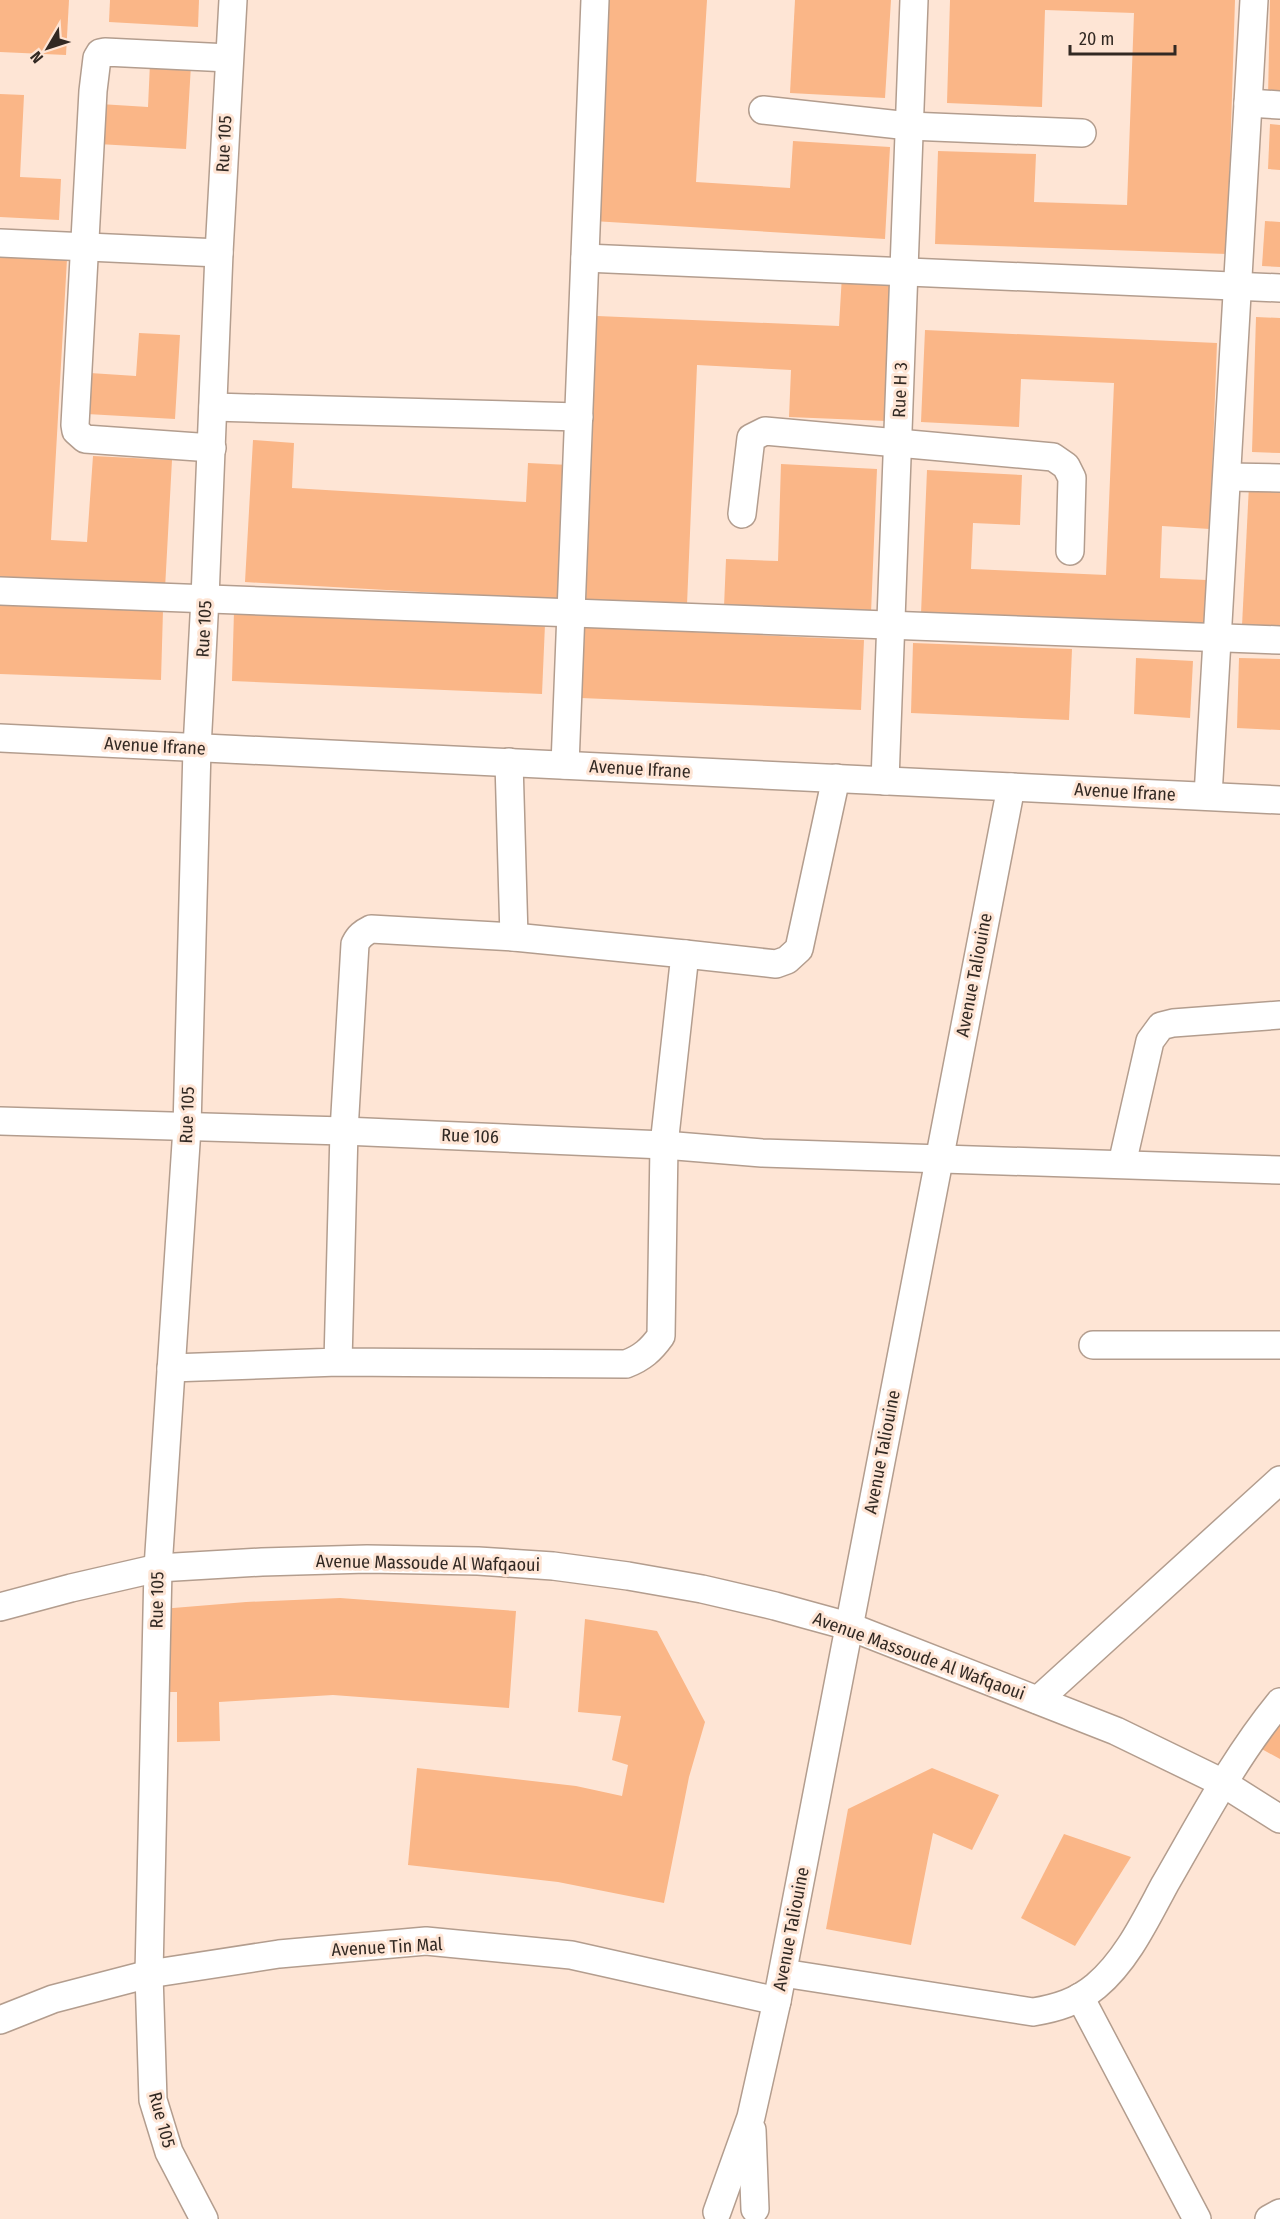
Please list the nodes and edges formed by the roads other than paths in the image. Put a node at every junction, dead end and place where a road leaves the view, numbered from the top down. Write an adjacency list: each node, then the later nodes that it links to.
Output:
1 (233, 0): 5 (street, Rue 105)
2 (595, 0): 14 (street)
3 (914, 0): 9 (street, Rue H 3)
4 (1254, 0): 6 (street)
5 (229, 58): 12 (street); 13 (street, Rue 105)
6 (1248, 104): 7 (street); 16 (street)
7 (1280, 105)
8 (763, 110): 9 (street)
9 (909, 126): 10 (street); 15 (street, Rue H 3)
10 (1082, 133)
11 (0, 243): 12 (street)
12 (85, 247): 13 (street); 21 (street)
13 (219, 253): 18 (street, Rue 105)
14 (585, 258): 15 (street); 19 (street)
15 (904, 272): 16 (street); 20 (street, Rue H 3)
16 (1236, 286): 17 (street); 22 (street)
17 (1280, 288)
18 (213, 407): 19 (street); 21 (street, Rue 105)
19 (579, 417): 28 (street)
20 (898, 444): 24 (street); 25 (street); 29 (street, Rue H 3)
21 (212, 448): 27 (street, Rue 105)
22 (1227, 477): 23 (street); 30 (street)
23 (1280, 478)
24 (742, 514)
25 (1070, 551)
26 (0, 591): 27 (street)
27 (206, 598): 28 (street); 33 (street, Rue 105)
28 (571, 612): 29 (street); 35 (street)
29 (891, 625): 30 (street); 37 (street, Rue H 3)
30 (1217, 637): 31 (street); 39 (street)
31 (1280, 640)
32 (0, 738): 33 (street, Avenue Ifrane)
33 (197, 748): 34 (street, Avenue Ifrane); 45 (street, Rue 105)
34 (509, 762): 35 (street, Avenue Ifrane); 41 (street)
35 (565, 765): 36 (street, Avenue Ifrane)
36 (836, 778): 37 (street, Avenue Ifrane); 42 (street)
37 (885, 781): 38 (street, Avenue Ifrane)
38 (1011, 787): 39 (street, Avenue Ifrane); 48 (street, Avenue Taliouine)
39 (1208, 796): 40 (street, Avenue Ifrane)
40 (1280, 800)
41 (514, 937): 42 (street); 46 (street)
42 (685, 954): 47 (street)
43 (1280, 1015): 49 (street)
44 (0, 1121): 45 (street, Rue 106)
45 (187, 1128): 46 (street, Rue 106); 54 (street, Rue 105)
46 (344, 1131): 47 (street, Rue 106); 53 (street)
47 (664, 1145): 48 (street, Rue 106); 53 (street)
48 (939, 1158): 49 (street, Rue 106); 58 (street, Avenue Taliouine)
49 (1122, 1164): 50 (street, Rue 106)
50 (1280, 1170)
51 (1093, 1345): 52 (street)
52 (1280, 1345)
53 (338, 1362): 54 (street)
54 (171, 1368): 56 (street, Rue 105)
55 (1280, 1480): 59 (street)
56 (158, 1568): 57 (street, Avenue Massoude Al Wafqaoui); 58 (street, Avenue Massoude Al Wafqaoui); 64 (street, Rue 105)
57 (0, 1607)
58 (848, 1626): 59 (street, Avenue Massoude Al Wafqaoui); 63 (street, Avenue Taliouine)
59 (1038, 1700): 61 (street, Avenue Massoude Al Wafqaoui)
60 (1280, 1702): 61 (street)
61 (1223, 1783): 62 (street, Avenue Massoude Al Wafqaoui); 65 (street)
62 (1280, 1819)
63 (783, 1973): 65 (street); 66 (street, Avenue Taliouine)
64 (149, 1974): 66 (street, Avenue Tin Mal); 67 (street, Avenue Tin Mal); 72 (street, Rue 105)
65 (1080, 1997): 73 (street)
66 (777, 2001): 68 (street, Avenue Taliouine)
67 (0, 2020)
68 (751, 2117): 70 (street, Avenue Taliouine); 71 (street, Avenue Taliouine)
69 (1280, 2213): 74 (street)
70 (760, 2214): 71 (street)
71 (711, 2217)
72 (204, 2219)
73 (1197, 2219)
74 (1269, 2219)

